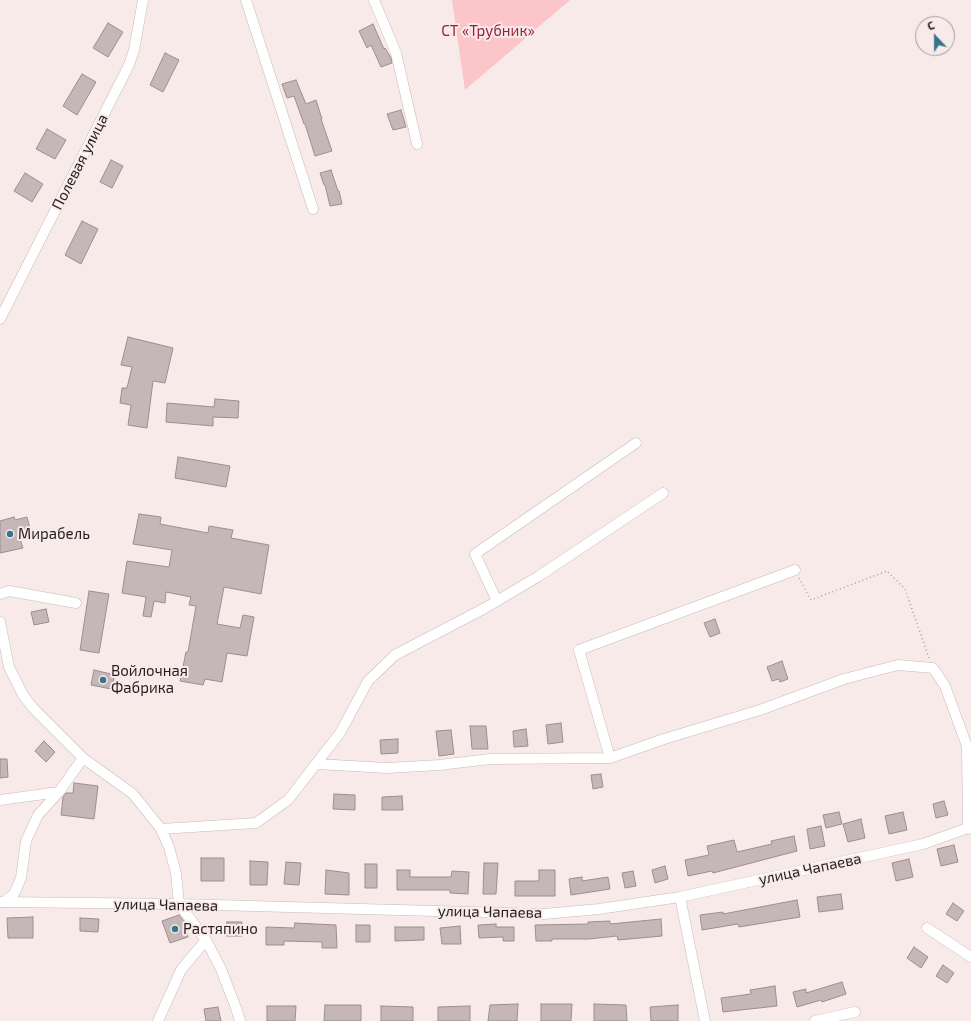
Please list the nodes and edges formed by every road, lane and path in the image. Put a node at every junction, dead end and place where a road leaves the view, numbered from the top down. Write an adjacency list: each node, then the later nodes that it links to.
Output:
1 (142, 0): 6 (street, Полевая улица)
2 (246, 0): 5 (street)
3 (374, 0): 4 (street)
4 (417, 144)
5 (313, 209)
6 (0, 319)
7 (636, 443): 11 (street)
8 (663, 493): 11 (street)
9 (795, 570): 15 (path); 17 (street)
10 (0, 594): 12 (street)
11 (497, 601): 18 (street)
12 (76, 603)
13 (0, 622): 14 (street)
14 (4, 665): 16 (street)
15 (933, 668): 17 (street); 21 (street)
16 (83, 758): 19 (street); 22 (street)
17 (610, 758): 18 (street)
18 (316, 764): 22 (street)
19 (59, 792): 20 (street); 24 (street)
20 (0, 800)
21 (969, 828): 23 (street, улица Чапаева)
22 (161, 829): 25 (street)
23 (680, 897): 25 (street, улица Чапаева); 32 (street)
24 (2, 902): 25 (street, улица Чапаева)
25 (179, 904): 27 (street)
26 (927, 928): 28 (street)
27 (206, 940): 30 (street); 31 (street)
28 (971, 957)
29 (855, 1012): 33 (street)
30 (158, 1021)
31 (240, 1021)
32 (705, 1021)
33 (815, 1021)

